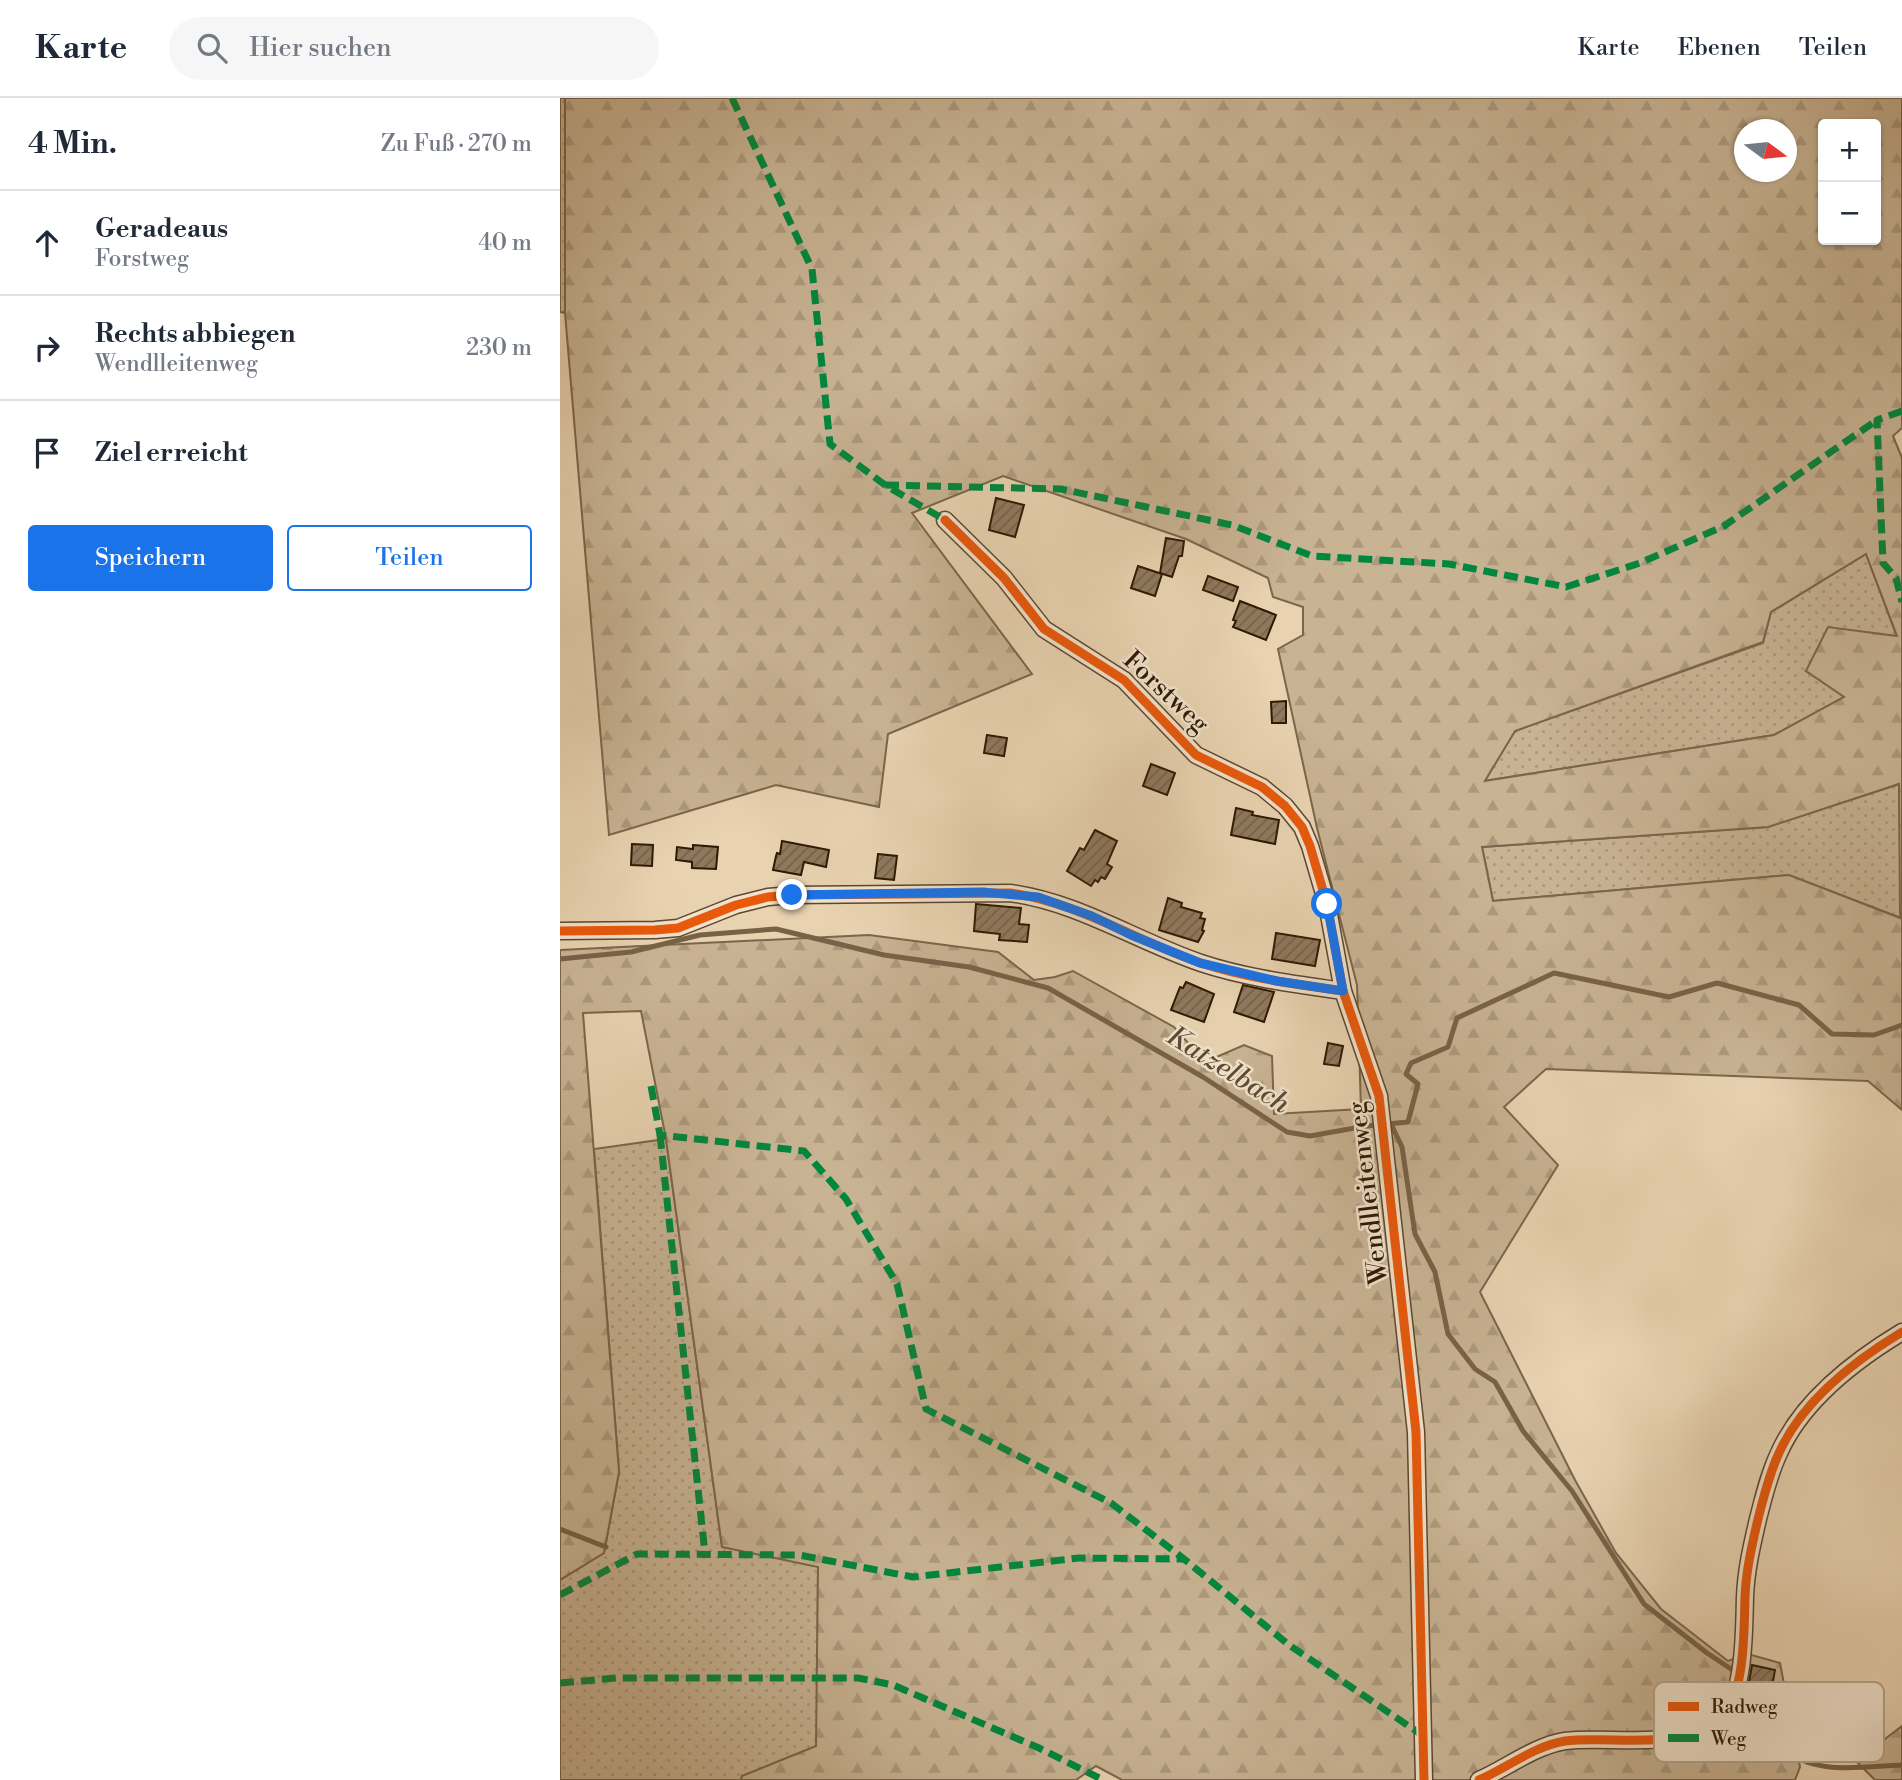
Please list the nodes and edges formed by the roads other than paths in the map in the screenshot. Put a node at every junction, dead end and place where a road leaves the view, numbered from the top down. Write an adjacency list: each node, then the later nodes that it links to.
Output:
1 (945, 520): 3 (street, Forstweg)
2 (560, 931): 3 (street)
3 (1343, 991): 8 (street, Wendlleitenweg)
4 (1902, 1332): 5 (street)
5 (1738, 1682)
6 (1654, 1738): 7 (street)
7 (1505, 1775): 9 (street)
8 (1424, 1780)
9 (1479, 1780)

